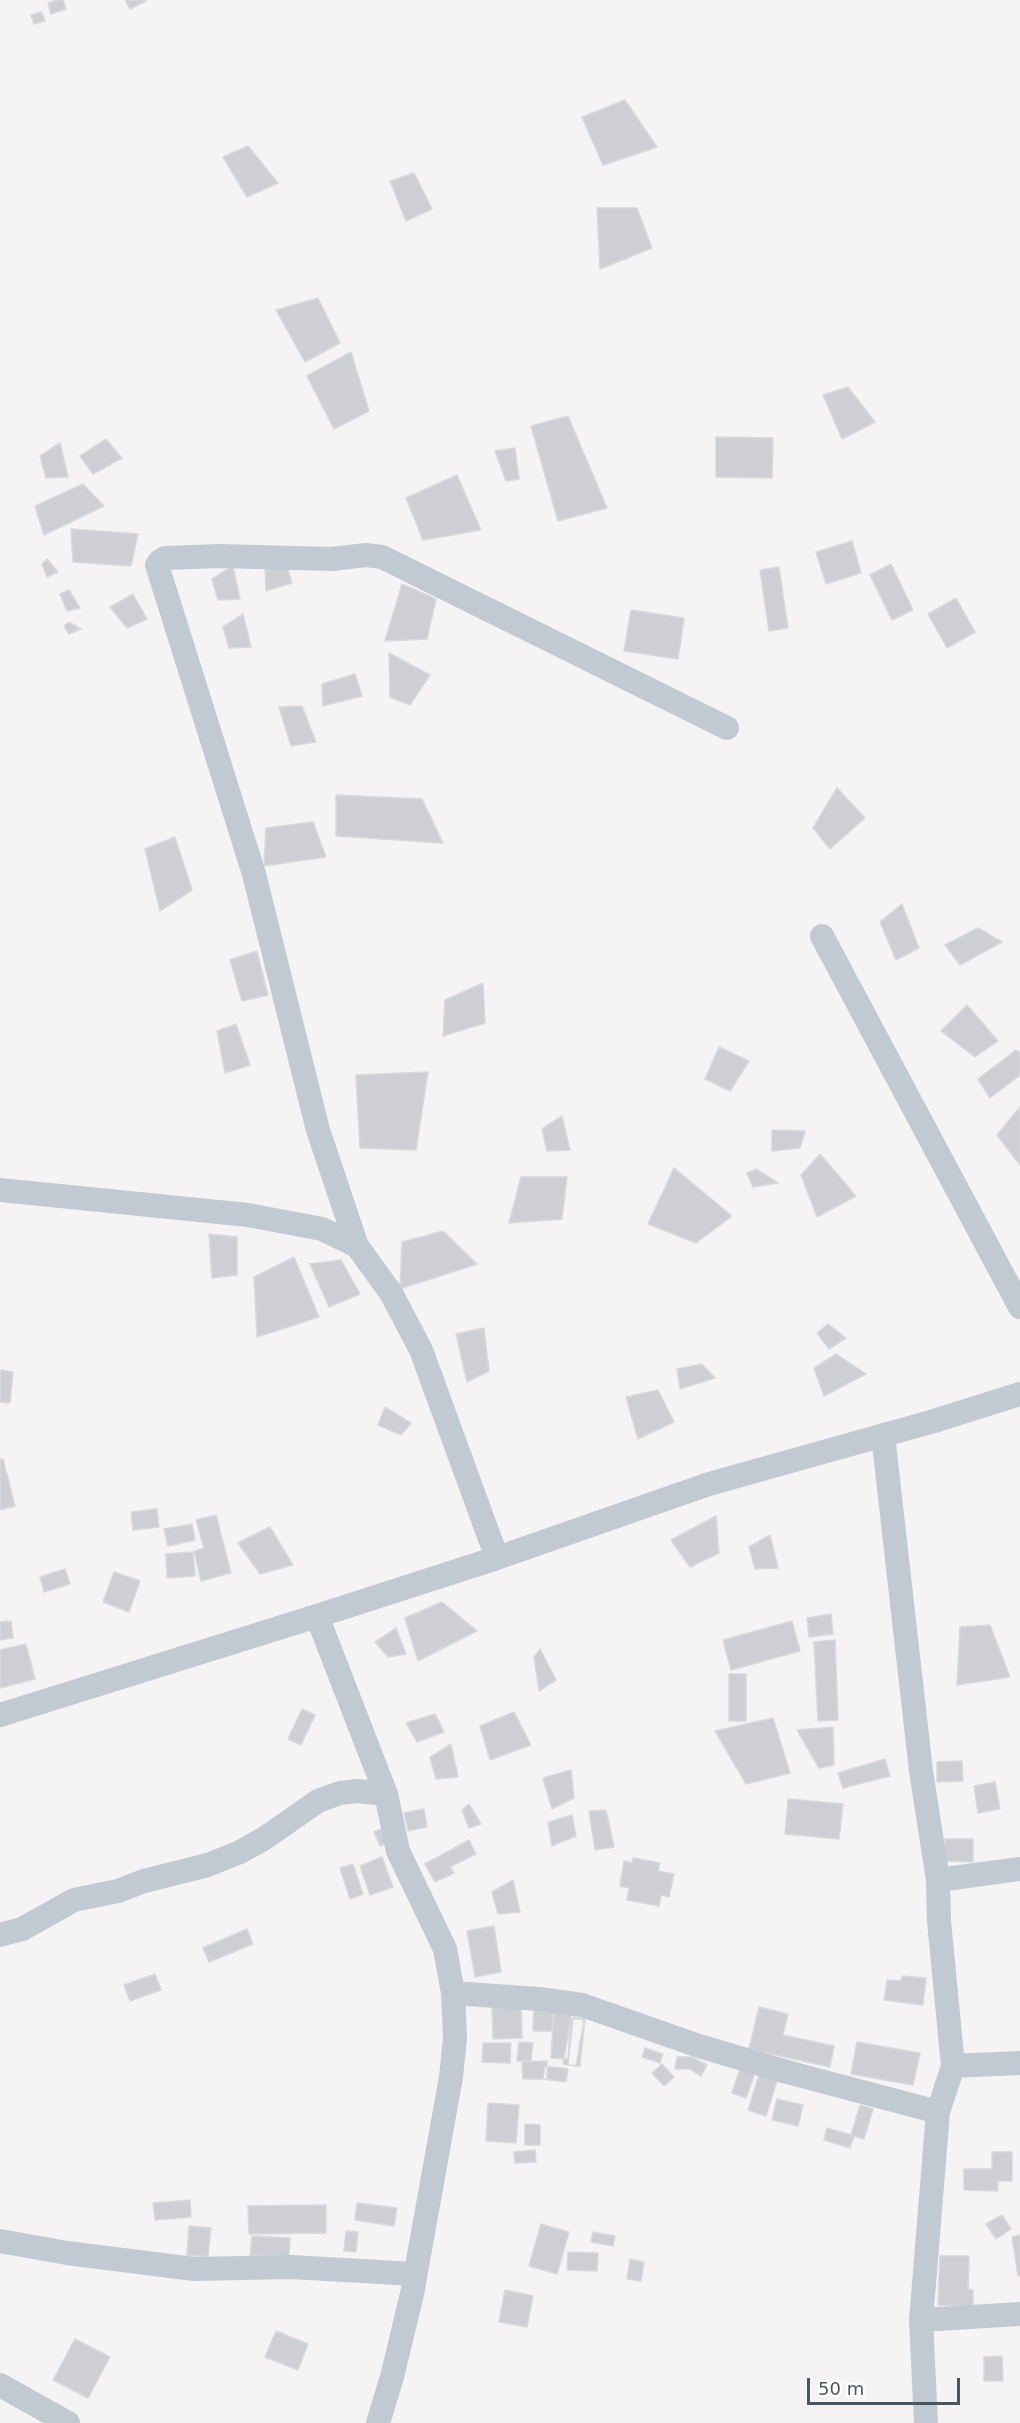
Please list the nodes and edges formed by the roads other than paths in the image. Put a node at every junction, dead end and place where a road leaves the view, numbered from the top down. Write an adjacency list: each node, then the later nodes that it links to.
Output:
1 (727, 728): 4 (street)
2 (822, 936): 5 (street)
3 (0, 1190): 4 (street)
4 (357, 1246): 8 (street)
5 (1020, 1307)
6 (1020, 1394): 7 (street)
7 (883, 1435): 8 (street); 13 (street)
8 (497, 1557): 9 (street)
9 (317, 1616): 10 (street); 11 (street)
10 (0, 1715)
11 (386, 1794): 14 (street); 15 (street)
12 (1020, 1869): 13 (street)
13 (938, 1880): 17 (street)
14 (0, 1935)
15 (453, 1993): 18 (street); 20 (street)
16 (1020, 2063): 17 (street)
17 (952, 2066): 18 (street)
18 (938, 2112): 22 (street)
19 (0, 2241): 20 (street)
20 (415, 2274): 25 (street)
21 (1020, 2314): 22 (street)
22 (921, 2320): 26 (street)
23 (0, 2385): 24 (street)
24 (68, 2423)
25 (378, 2423)
26 (926, 2423)

